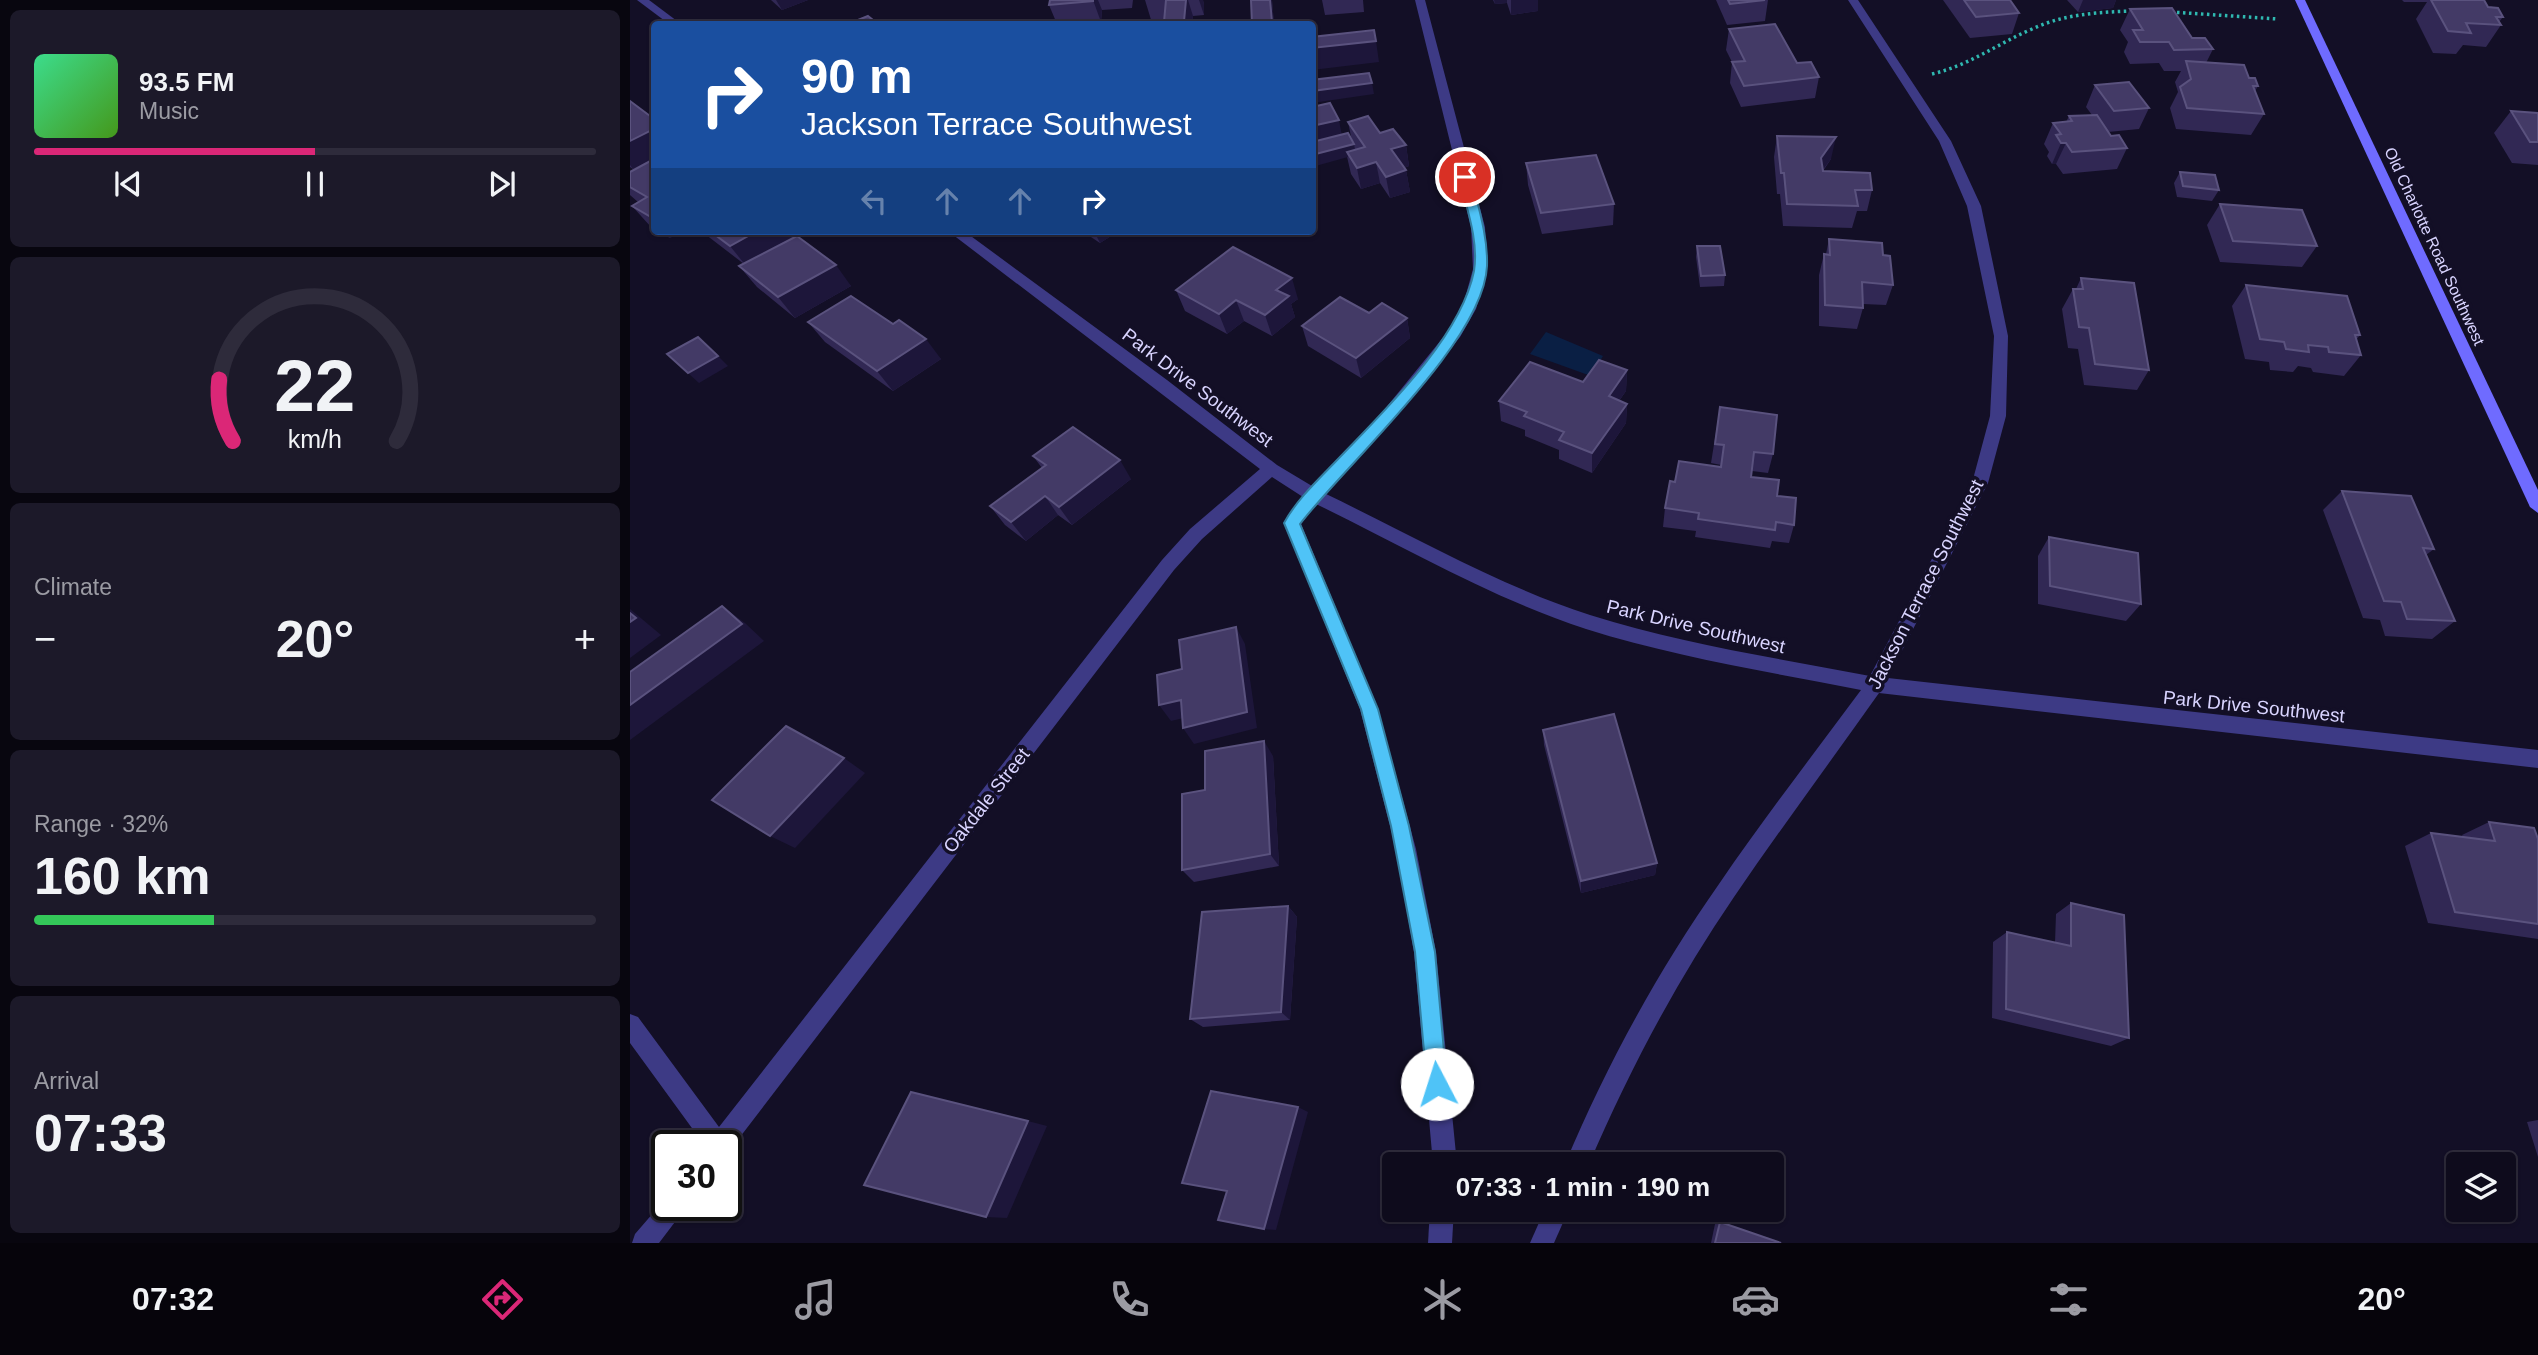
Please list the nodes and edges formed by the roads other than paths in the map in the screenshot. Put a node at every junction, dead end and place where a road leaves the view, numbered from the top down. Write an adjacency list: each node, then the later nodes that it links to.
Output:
1 (642, 0): 5 (street)
2 (1420, 0): 8 (street)
3 (1853, 0): 10 (street, Jackson Terrace Southwest)
4 (2300, 0): 9 (main road, Old Charlotte Road Southwest)
5 (671, 21)
6 (960, 235): 7 (street, Park Drive Southwest)
7 (1271, 469): 8 (street, Park Drive Southwest); 14 (street, Oakdale Street)
8 (1313, 495): 10 (street, Park Drive Southwest); 15 (street)
9 (2538, 507)
10 (1875, 685): 11 (street, Park Drive Southwest); 16 (street, Jackson Terrace Southwest)
11 (2538, 759)
12 (630, 1026): 13 (street)
13 (707, 1130)
14 (731, 1130)
15 (1443, 1152)
16 (1582, 1152)
17 (661, 1221): 20 (street)
18 (1441, 1222): 21 (street)
19 (1551, 1222): 22 (street)
20 (644, 1243)
21 (1440, 1243)
22 (1542, 1243)

